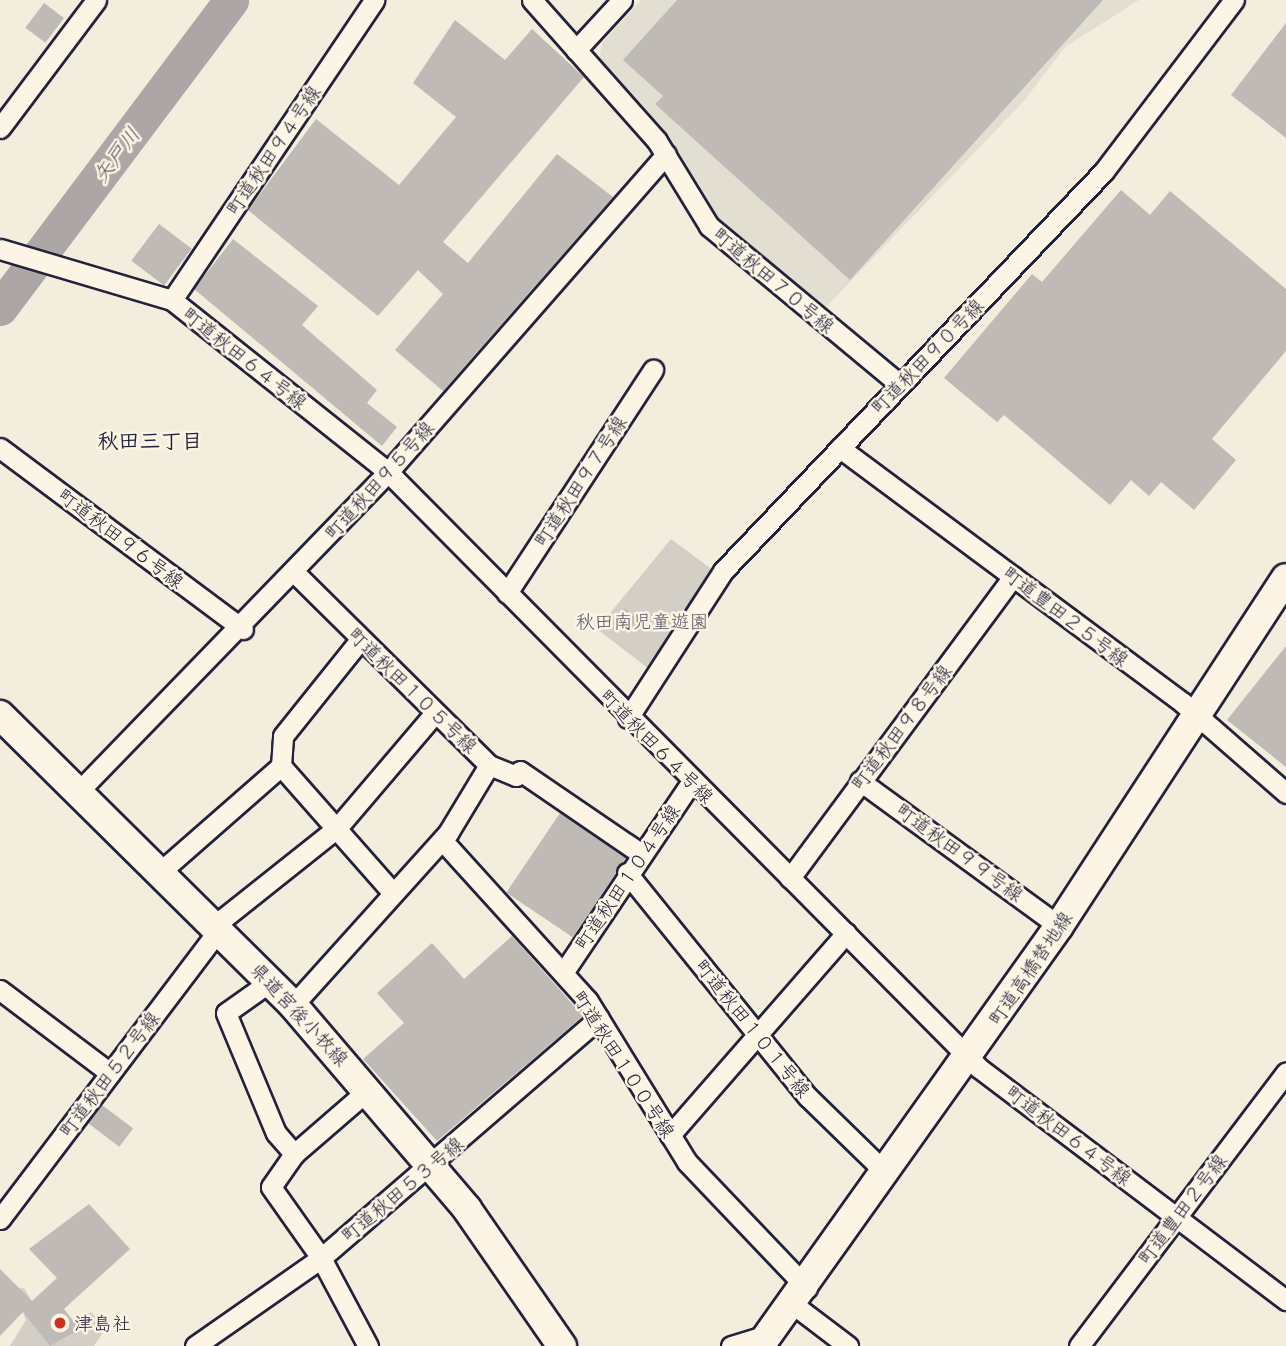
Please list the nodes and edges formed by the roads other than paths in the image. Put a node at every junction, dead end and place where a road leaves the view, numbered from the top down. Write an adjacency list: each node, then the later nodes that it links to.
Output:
1 (374, 0): 10 (street, 町道秋田９４号線)
2 (532, 0): 6 (street, 町道秋田７０号線)
3 (622, 0): 6 (street)
4 (1234, 0): 12 (street, 町道秋田９０号線)
5 (89, 2): 7 (street)
6 (576, 50): 8 (street, 町道秋田７０号線)
7 (0, 128)
8 (666, 155): 12 (street, 町道秋田７０号線); 15 (street, 町道秋田９５号線)
9 (0, 249): 10 (street, 町道秋田６４号線)
10 (172, 300): 15 (street, 町道秋田６４号線)
11 (653, 370): 19 (street, 町道秋田９７号線)
12 (899, 384): 14 (street, 町道秋田９０号線)
13 (0, 448): 20 (street, 町道秋田９６号線)
14 (840, 448): 17 (street, 町道豊田２５号線); 25 (street, 町道秋田９０号線)
15 (388, 472): 16 (street, 町道秋田９５号線); 19 (street, 町道秋田６４号線)
16 (295, 573): 20 (street, 町道秋田９５号線); 21 (street, 町道秋田１０５号線)
17 (1013, 577): 24 (street, 町道豊田２５号線); 29 (street, 町道秋田９８号線)
18 (1286, 578): 24 (street, 町道高橋替地線)
19 (507, 593): 25 (street, 町道秋田６４号線)
20 (243, 629): 30 (street, 町道秋田９５号線)
21 (360, 640): 22 (street, 町道秋田１０５号線); 27 (street)
22 (435, 713): 26 (street, 町道秋田１０５号線); 32 (street, 町道秋田５２号線)
23 (0, 715): 30 (street, 県道宮後小牧線)
24 (1195, 716): 31 (street, 町道豊田２５号線); 39 (street, 町道高橋替地線)
25 (628, 718): 28 (street, 町道秋田６４号線)
26 (489, 765): 33 (street, 町道秋田１０５号線); 34 (street)
27 (281, 766): 32 (street); 35 (street)
28 (692, 781): 34 (street, 町道秋田１０４号線); 37 (street, 町道秋田６４号線)
29 (860, 781): 37 (street, 町道秋田９８号線); 39 (street, 町道秋田９９号線)
30 (78, 792): 35 (street, 県道宮後小牧線)
31 (1286, 793)
32 (333, 831): 38 (street); 40 (street, 町道秋田５２号線)
33 (442, 840): 38 (street, 町道秋田１０５号線); 42 (street, 町道秋田１００号線)
34 (640, 853): 36 (street, 町道秋田１０４号線)
35 (160, 872): 40 (street, 県道宮後小牧線)
36 (627, 873): 42 (street, 町道秋田１０４号線); 48 (street, 町道秋田１０１号線)
37 (790, 878): 41 (street, 町道秋田６４号線)
38 (393, 893): 45 (street, 町道秋田１０５号線)
39 (1059, 926): 49 (street, 町道高橋替地線)
40 (217, 927): 43 (street, 県道宮後小牧線); 51 (street, 町道秋田５２号線)
41 (846, 933): 48 (street); 49 (street, 町道秋田６４号線)
42 (563, 973): 47 (street, 町道秋田１００号線)
43 (271, 981): 45 (street, 県道宮後小牧線); 54 (street)
44 (0, 990): 51 (street)
45 (293, 1005): 52 (street, 県道宮後小牧線)
46 (0, 1006): 51 (street)
47 (599, 1018): 53 (street, 町道秋田１００号線); 55 (street, 町道秋田５３号線)
48 (759, 1035): 53 (street); 56 (street, 町道秋田１０１号線)
49 (968, 1057): 56 (street, 町道高橋替地線); 57 (street, 町道秋田６４号線)
50 (1286, 1072): 57 (street, 町道豊田２号線)
51 (106, 1078): 58 (street, 町道秋田５２号線)
52 (368, 1090): 54 (street); 55 (street, 県道宮後小牧線)
53 (670, 1135): 60 (street, 町道秋田１００号線)
54 (294, 1154): 59 (street)
55 (432, 1165): 59 (street, 町道秋田５３号線); 65 (street, 県道宮後小牧線)
56 (887, 1174): 60 (street, 町道高橋替地線)
57 (1176, 1216): 61 (street, 町道秋田６４号線); 68 (street, 町道豊田２号線)
58 (0, 1219)
59 (321, 1258): 63 (street, 町道秋田５３号線); 64 (street)
60 (800, 1297): 62 (street, 町道高橋替地線); 67 (street, 町道秋田１００号線)
61 (1286, 1300)
62 (761, 1341): 66 (street)
63 (195, 1346)
64 (368, 1346)
65 (562, 1346)
66 (731, 1346)
67 (848, 1346)
68 (1079, 1346)

